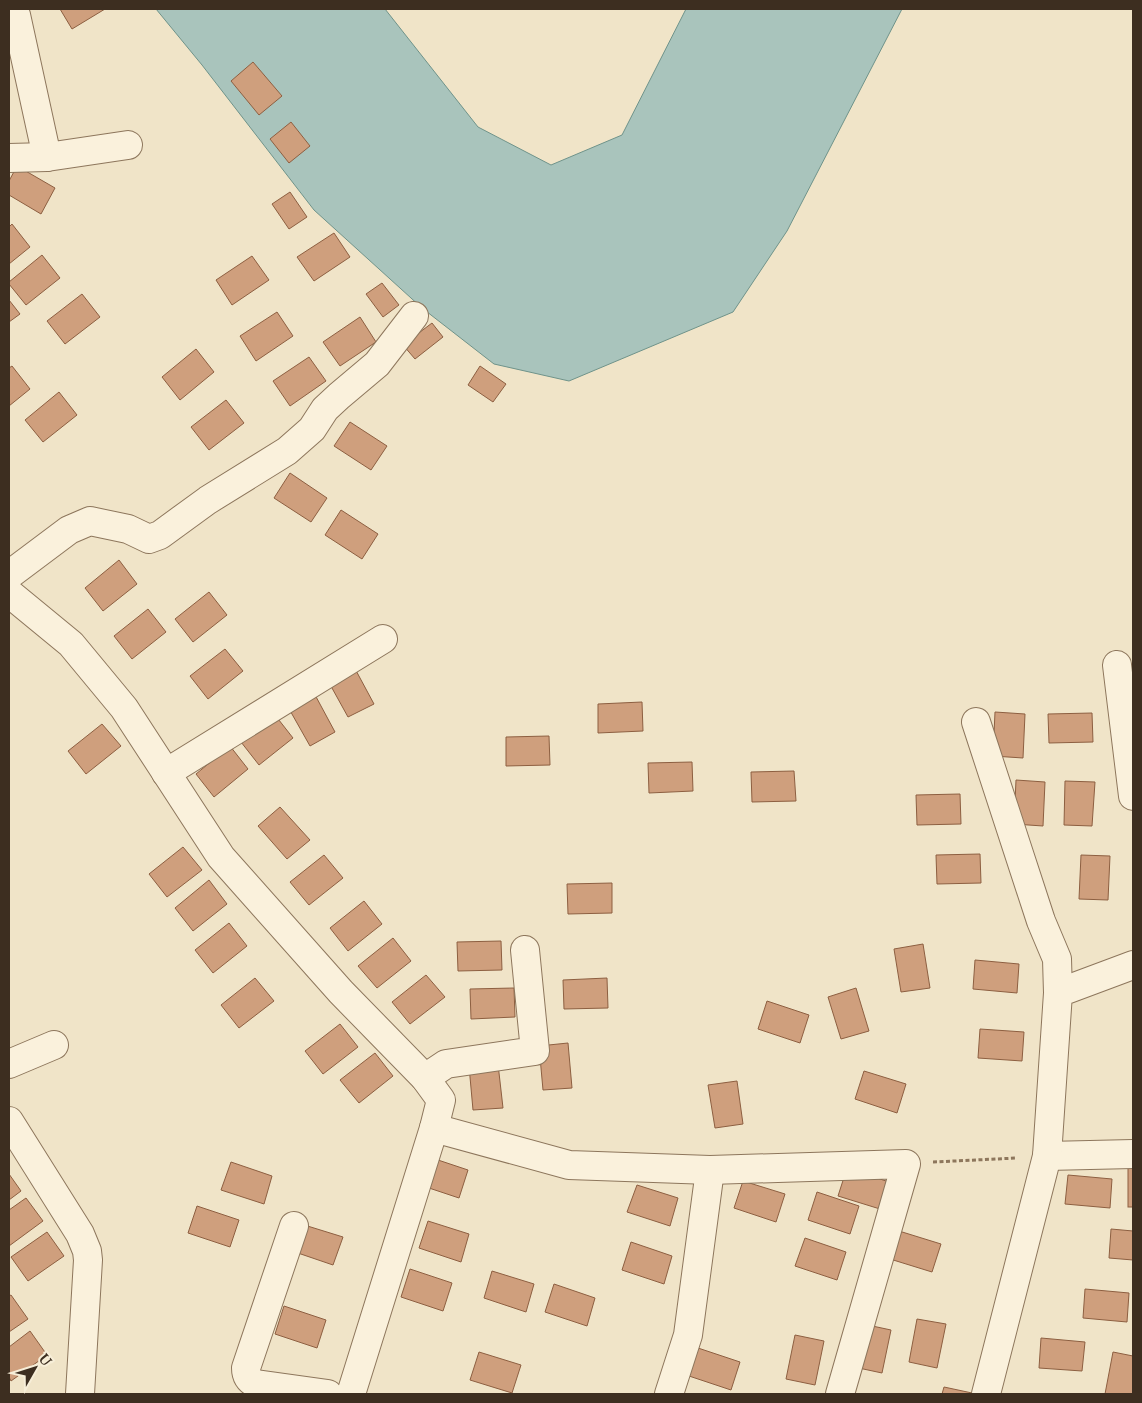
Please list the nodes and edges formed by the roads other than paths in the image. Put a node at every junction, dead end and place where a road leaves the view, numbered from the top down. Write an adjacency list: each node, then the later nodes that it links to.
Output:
1 (16, 15): 3 (street)
2 (128, 144): 3 (street)
3 (47, 157): 4 (street)
4 (9, 158)
5 (414, 316): 6 (street)
6 (9, 575)
7 (9, 593): 11 (street)
8 (383, 639): 11 (street)
9 (1117, 665): 12 (street)
10 (976, 722): 15 (street)
11 (166, 773): 18 (street)
12 (1133, 796)
13 (525, 950): 18 (street)
14 (1133, 965): 15 (street)
15 (1058, 993): 22 (street)
16 (54, 1045): 17 (street)
17 (9, 1064)
18 (426, 1078): 20 (street)
19 (9, 1121): 25 (street)
20 (434, 1128): 23 (street); 27 (street)
21 (1133, 1154): 22 (street)
22 (1047, 1156): 30 (street)
23 (710, 1170): 28 (street); 29 (street)
24 (294, 1226): 26 (street)
25 (80, 1394)
26 (328, 1394)
27 (351, 1394)
28 (668, 1394)
29 (840, 1394)
30 (986, 1394)

